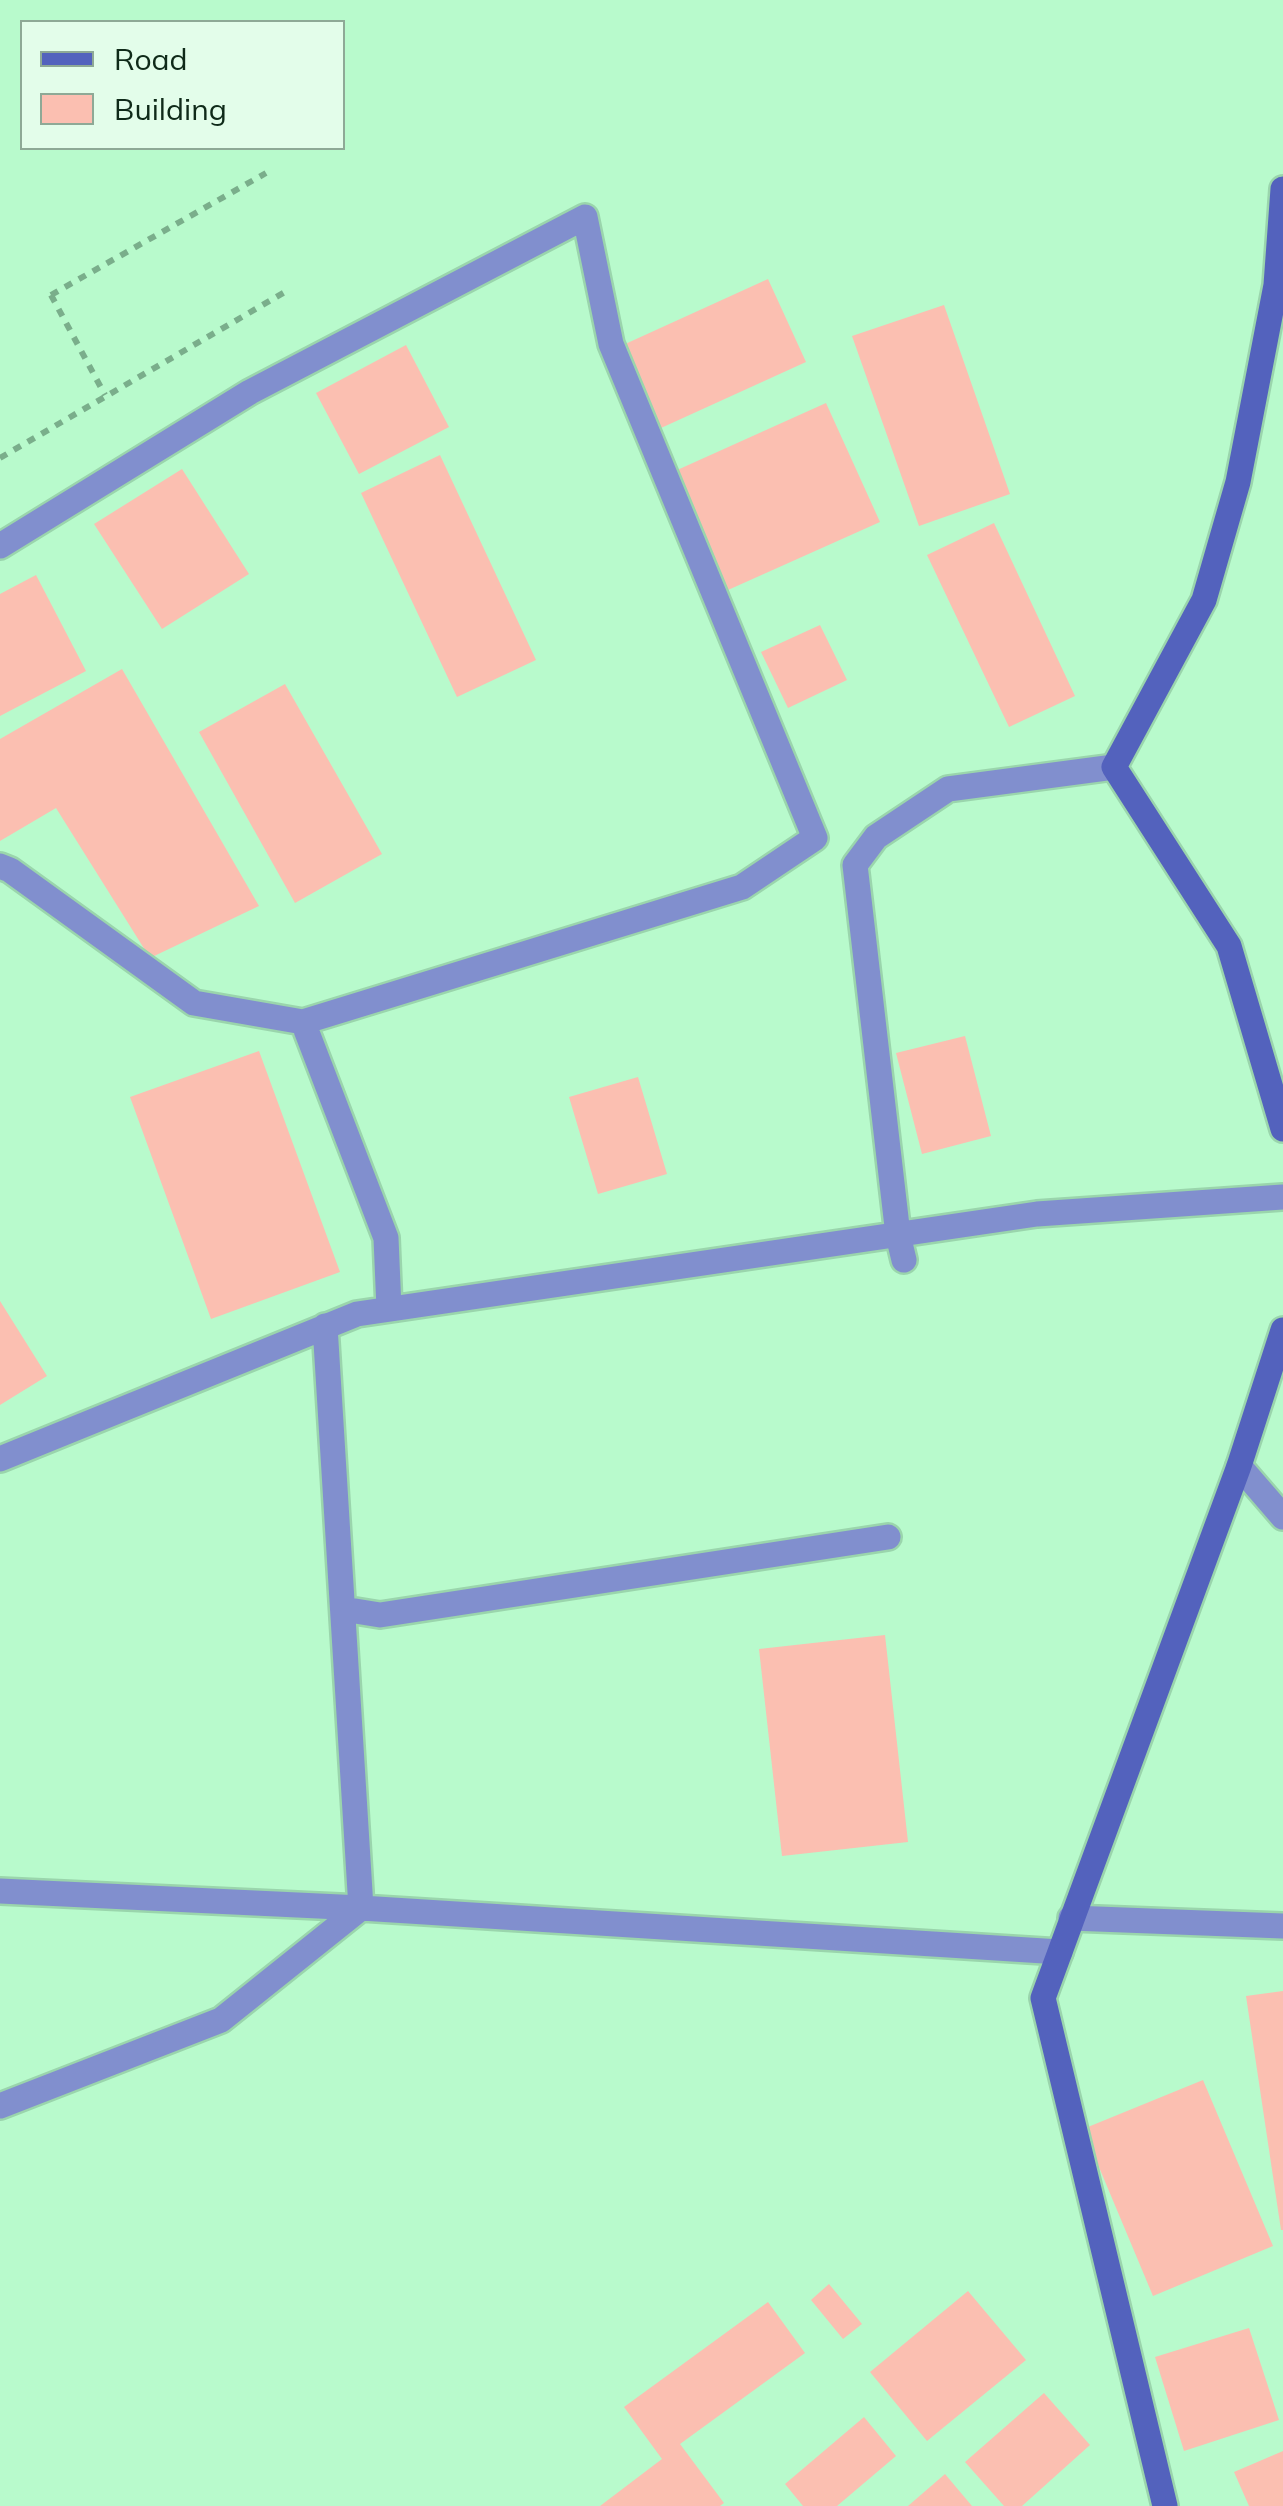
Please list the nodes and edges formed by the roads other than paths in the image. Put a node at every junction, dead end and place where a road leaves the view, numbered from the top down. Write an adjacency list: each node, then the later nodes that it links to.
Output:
1 (1283, 189): 3 (main road)
2 (0, 546): 4 (street)
3 (1114, 767): 5 (street); 8 (main road)
4 (814, 834): 5 (street); 7 (street)
5 (855, 864): 10 (street)
6 (3, 872): 7 (street)
7 (303, 1022): 11 (street)
8 (1283, 1129)
9 (1283, 1197): 10 (street)
10 (901, 1247): 11 (street)
11 (389, 1308): 12 (street)
12 (325, 1326): 14 (street); 18 (street)
13 (1283, 1330): 15 (main road)
14 (0, 1459)
15 (1239, 1466): 16 (street); 21 (main road)
16 (1283, 1517)
17 (888, 1536): 18 (street)
18 (343, 1609): 20 (street)
19 (0, 1891): 20 (street)
20 (362, 1908): 23 (street); 24 (street)
21 (1072, 1918): 22 (street); 23 (main road)
22 (1283, 1926)
23 (1060, 1952): 25 (main road)
24 (0, 2106)
25 (1165, 2506)

